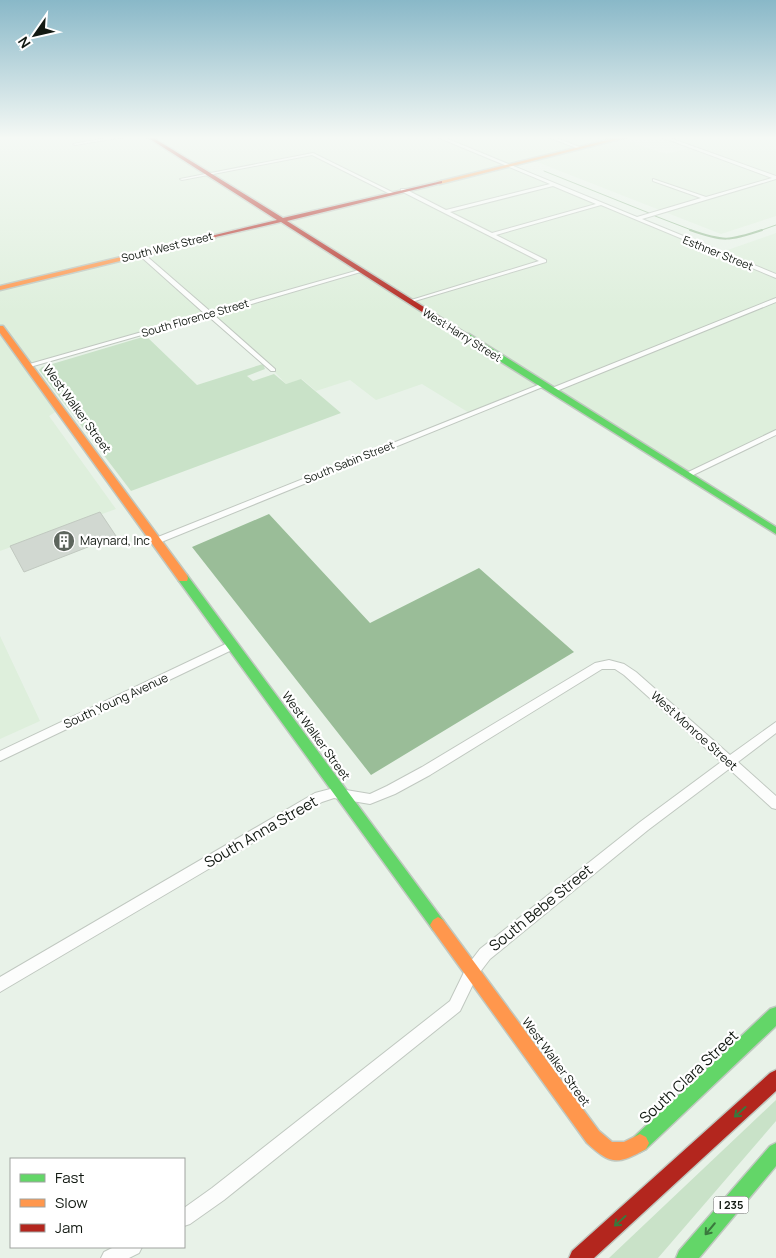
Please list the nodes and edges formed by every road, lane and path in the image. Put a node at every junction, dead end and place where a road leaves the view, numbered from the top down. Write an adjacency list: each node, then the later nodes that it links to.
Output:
1 (241, 196): 12 (main road, West Harry Street)
2 (381, 196): 12 (main road, South West Street)
3 (415, 196): 10 (street)
4 (510, 196): 10 (street)
5 (579, 196): 9 (street, Esthner Street)
6 (700, 196): 8 (street)
7 (714, 196): 8 (street)
8 (706, 198): 11 (street)
9 (600, 204): 11 (street, Esthner Street); 13 (street)
10 (448, 211): 13 (street)
11 (636, 219): 16 (street, Esthner Street)
12 (280, 220): 14 (main road, South West Street); 15 (main road, West Harry Street)
13 (494, 234): 19 (street)
14 (140, 254): 17 (main road, South West Street); 20 (street)
15 (361, 271): 19 (main road, West Harry Street); 20 (street, South Florence Street)
16 (776, 276)
17 (0, 288)
18 (776, 300): 24 (street, South Sabin Street)
19 (410, 302): 24 (main road, West Harry Street)
20 (210, 314): 22 (street, South Florence Street); 23 (street)
21 (0, 328): 22 (main road, West Walker Street)
22 (28, 366): 28 (main road, West Walker Street)
23 (273, 370)
24 (547, 388): 26 (main road, West Harry Street); 28 (street, South Sabin Street)
25 (776, 432): 26 (street)
26 (686, 475): 27 (main road, West Harry Street)
27 (776, 531)
28 (156, 541): 29 (main road, West Walker Street)
29 (232, 645): 32 (street, South Young Avenue); 34 (main road, West Walker Street)
30 (608, 664): 33 (street, West Monroe Street); 34 (street, South Anna Street)
31 (776, 727): 33 (street, South Bebe Street)
32 (0, 756)
33 (729, 762): 35 (street, West Monroe Street); 36 (street, South Bebe Street)
34 (343, 795): 36 (main road, West Walker Street); 37 (street, South Anna Street)
35 (776, 804)
36 (472, 971): 40 (main road, West Walker Street); 42 (street, South Bebe Street)
37 (0, 986)
38 (776, 1015): 40 (main road, South Clara Street)
39 (776, 1079): 45 (main road, one-way to 45)
40 (616, 1151)
41 (776, 1152): 46 (main road, I 235, one-way to 46)
42 (185, 1217)
43 (132, 1248): 44 (street)
44 (110, 1258)
45 (579, 1258)
46 (686, 1258)

